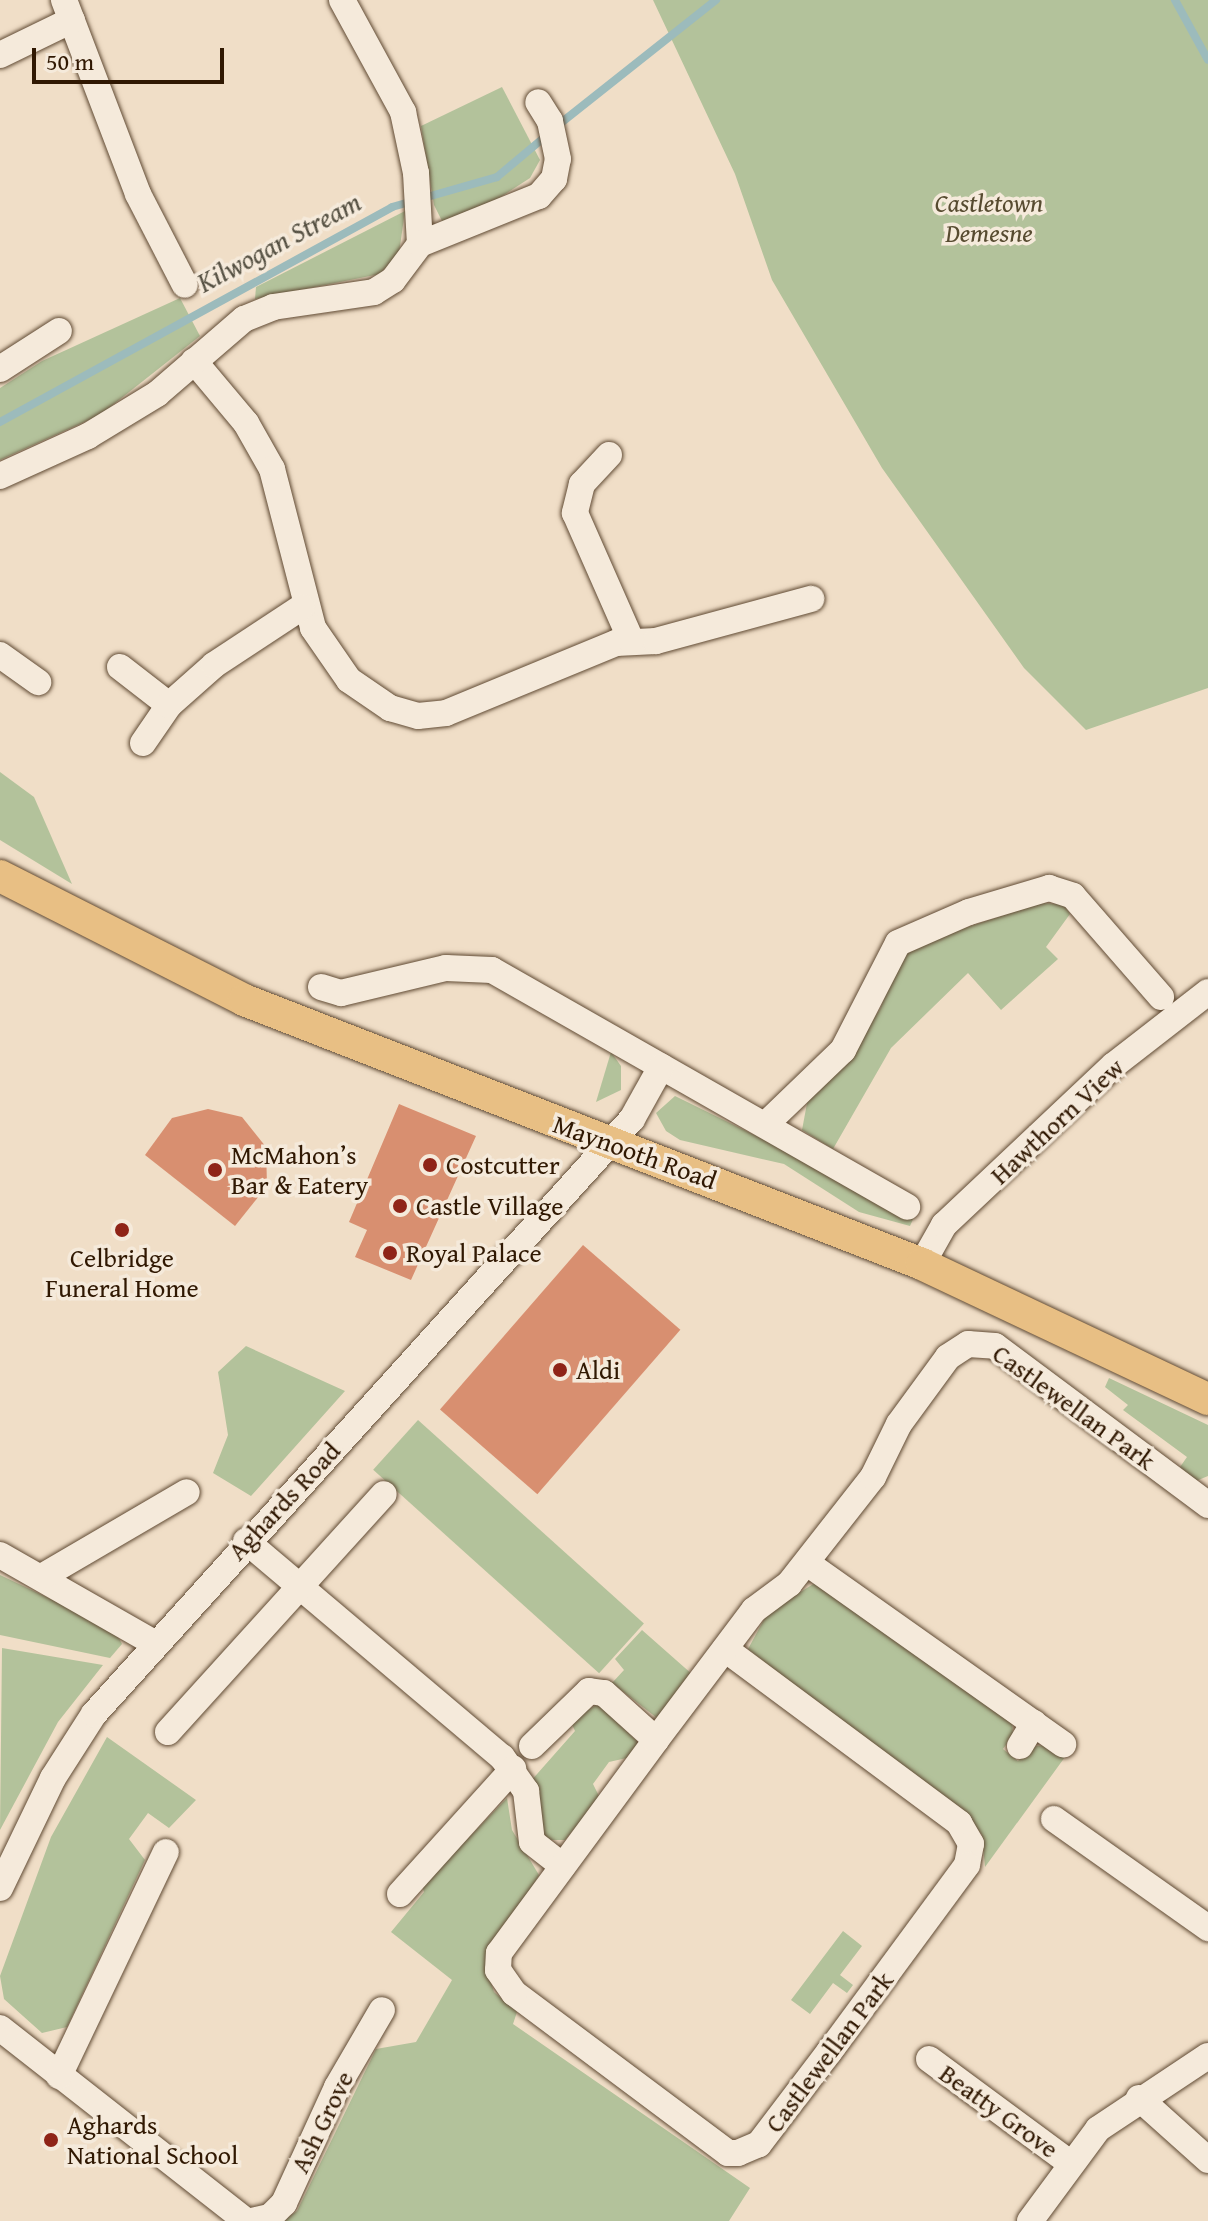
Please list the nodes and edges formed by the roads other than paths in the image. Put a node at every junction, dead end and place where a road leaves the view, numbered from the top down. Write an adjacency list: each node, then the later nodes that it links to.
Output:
1 (342, 0): 5 (street)
2 (68, 10): 3 (street); 6 (street)
3 (0, 55)
4 (548, 122): 5 (street)
5 (420, 244): 8 (street)
6 (185, 285)
7 (59, 331): 9 (street)
8 (194, 361): 11 (street); 13 (street)
9 (0, 369)
10 (609, 455): 14 (street)
11 (0, 476)
12 (811, 599): 14 (street)
13 (302, 607): 14 (street); 18 (street)
14 (631, 640)
15 (0, 655): 17 (street)
16 (120, 667): 18 (street)
17 (38, 682)
18 (169, 705): 19 (street)
19 (143, 743)
20 (0, 876): 26 (main road, Maynooth Road)
21 (321, 987): 24 (street)
22 (1208, 992): 28 (street, Hawthorn View)
23 (1161, 997): 25 (street)
24 (661, 1067): 25 (street); 26 (street, Aghards Road)
25 (766, 1124): 27 (street)
26 (610, 1144): 28 (main road, Maynooth Road); 33 (street, Aghards Road)
27 (907, 1207)
28 (922, 1264): 29 (main road, Maynooth Road)
29 (1208, 1399)
30 (187, 1492): 36 (street)
31 (384, 1494): 37 (street)
32 (1207, 1501): 35 (street, Castlewellan Park)
33 (246, 1541): 37 (street); 38 (street, Aghards Road)
34 (0, 1555): 36 (street)
35 (807, 1563): 39 (street, Castlewellan Park); 40 (street)
36 (45, 1575): 38 (street)
37 (301, 1590): 41 (street); 46 (street)
38 (154, 1643): 50 (street, Aghards Road)
39 (725, 1649): 42 (street, Castlewellan Park); 49 (street, Castlewellan Park)
40 (1034, 1723): 43 (street); 45 (street)
41 (168, 1732)
42 (656, 1740): 44 (street); 49 (street, Castlewellan Park)
43 (1063, 1744)
44 (532, 1746)
45 (1020, 1746)
46 (513, 1769): 49 (street); 51 (street)
47 (1054, 1819): 52 (street)
48 (166, 1852): 57 (street)
49 (563, 1866)
50 (1, 1879)
51 (400, 1894)
52 (1208, 1928)
53 (382, 2010): 61 (street, Ash Grove)
54 (0, 2028): 57 (street, Ash Grove)
55 (1208, 2056): 58 (street, Beatty Grove)
56 (929, 2059): 60 (street, Beatty Grove)
57 (59, 2076): 61 (street, Ash Grove)
58 (1139, 2098): 59 (street); 60 (street, Beatty Grove)
59 (1208, 2160)
60 (1070, 2163): 62 (street, Beatty Grove)
61 (249, 2221)
62 (1030, 2221)

